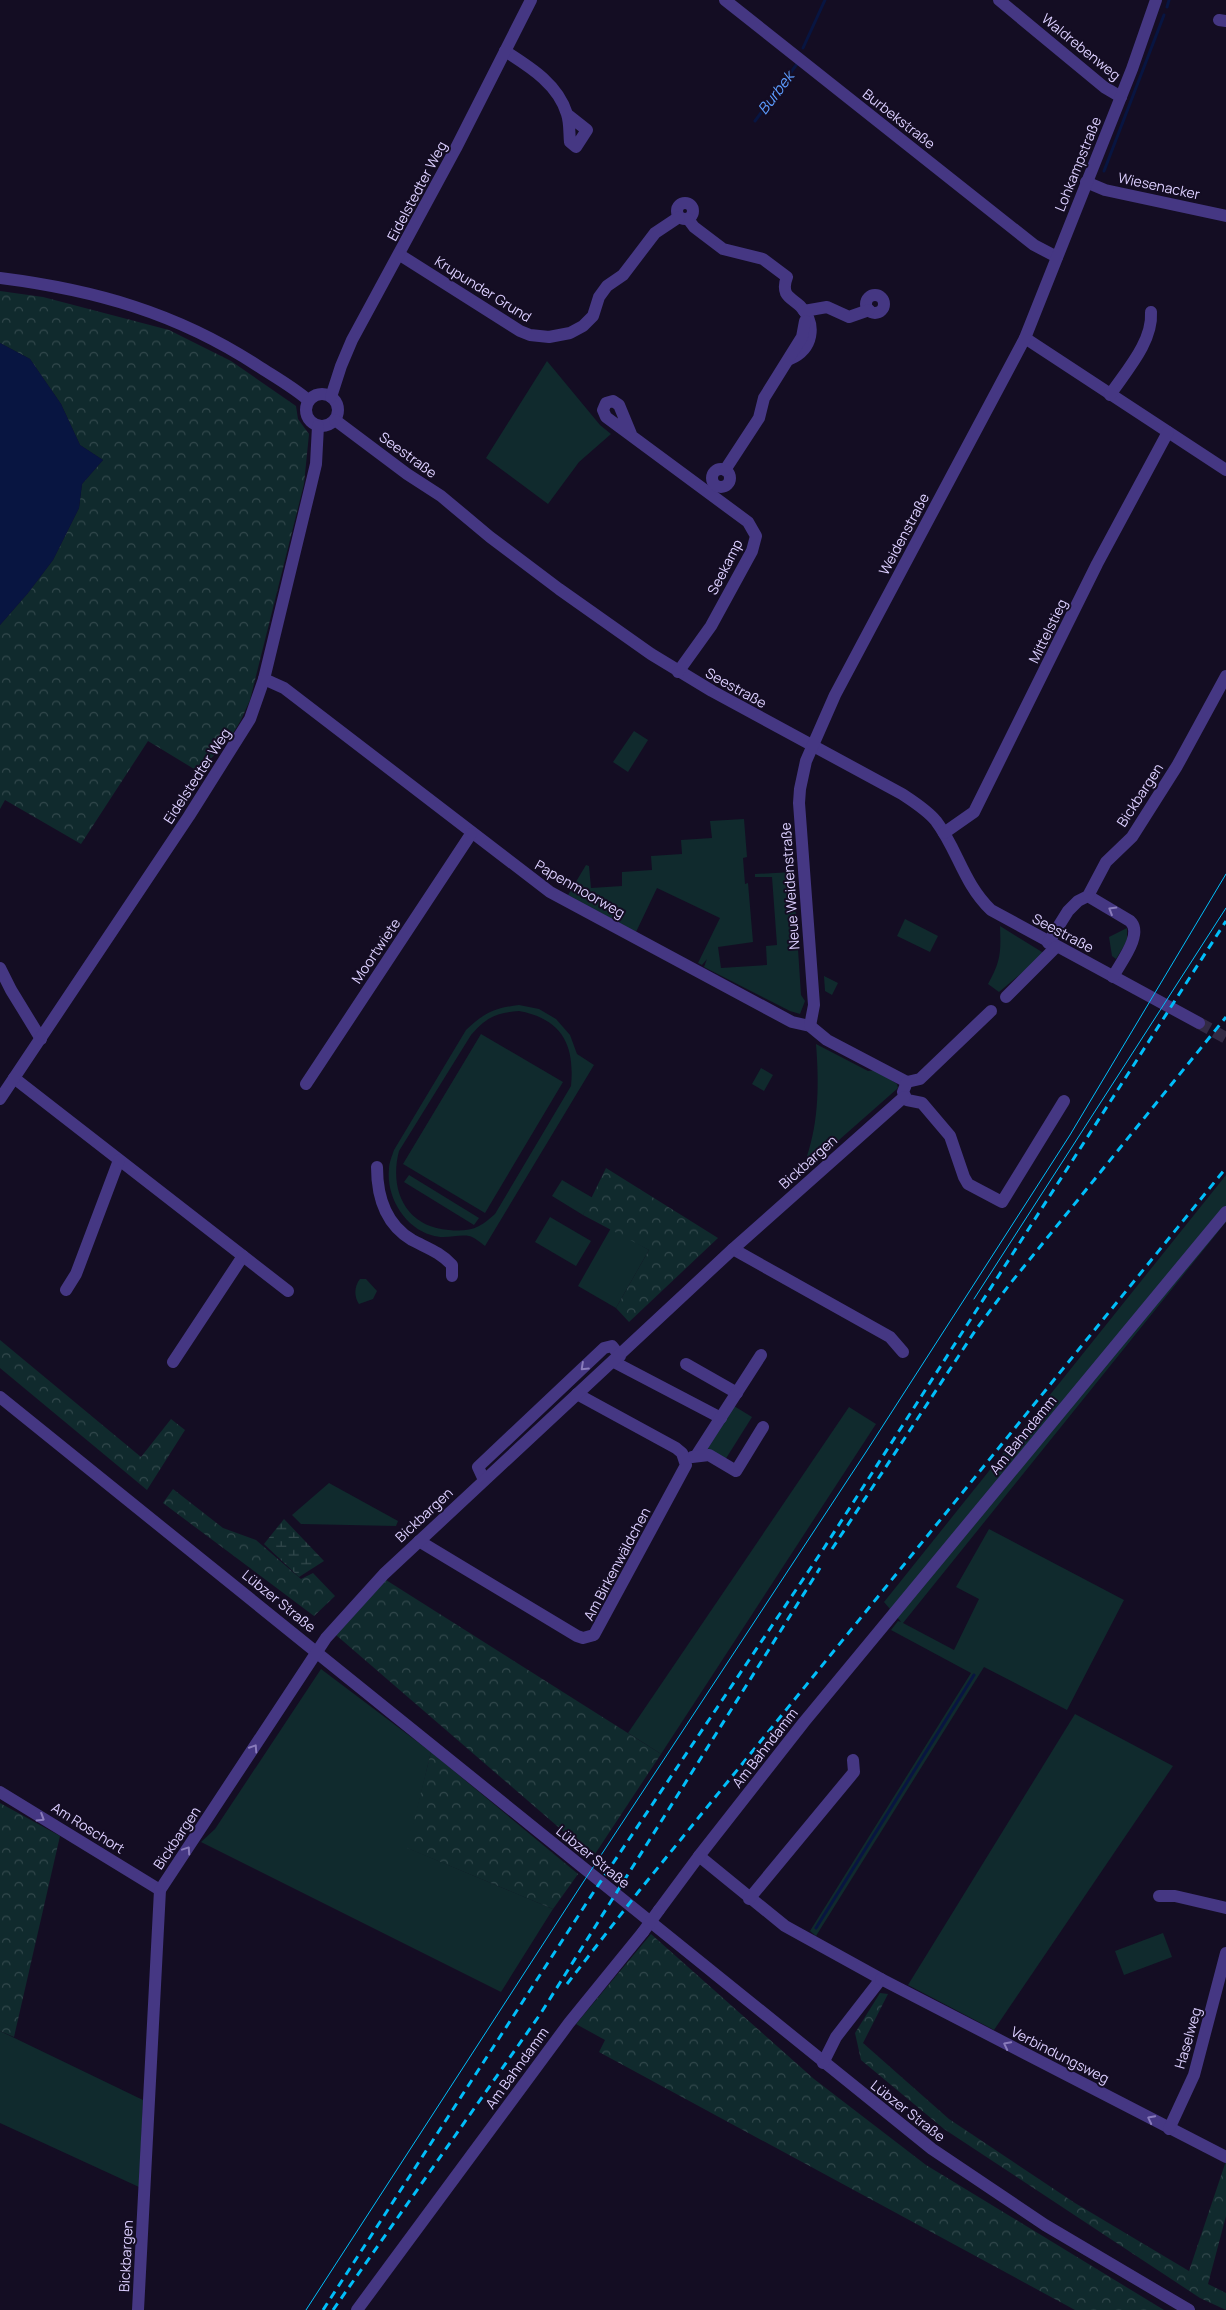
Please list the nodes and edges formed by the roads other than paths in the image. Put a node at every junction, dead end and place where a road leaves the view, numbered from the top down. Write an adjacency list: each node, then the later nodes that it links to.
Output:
1 (531, 0): 5 (street, Eidelstedter Weg)
2 (725, 0): 11 (street, Burbekstraße)
3 (999, 0): 6 (street, Waldrebenweg)
4 (1156, 0): 6 (street, Lohkampstraße)
5 (505, 51): 7 (street); 10 (street, Eidelstedter Weg)
6 (1121, 96): 8 (street, Lohkampstraße)
7 (568, 115)
8 (1086, 182): 9 (street, Wiesenacker); 11 (street, Lohkampstraße)
9 (1226, 216)
10 (400, 255): 14 (street, Krupunder Grund); 18 (street, Eidelstedter Weg)
11 (1057, 256): 16 (street, Lohkampstraße)
12 (0, 278): 19 (street)
13 (869, 310): 14 (street)
14 (804, 311): 25 (street)
15 (1151, 312): 17 (street)
16 (1025, 338): 17 (street); 29 (street, Weidenstraße)
17 (1110, 395): 22 (street)
18 (332, 397): 19 (street); 20 (street)
19 (308, 400): 21 (street)
20 (335, 420): 21 (street); 26 (street, Seestraße)
21 (318, 426): 28 (street, Eidelstedter Weg)
22 (1170, 433): 24 (street); 30 (street, Mittelstieg)
23 (631, 434): 25 (street, Seekamp)
24 (1226, 470)
25 (712, 488): 26 (street, Seekamp)
26 (678, 672): 29 (street, Seestraße)
27 (1226, 676): 32 (street, Bickbargen)
28 (264, 679): 31 (street, Papenmoorweg); 40 (street, Eidelstedter Weg)
29 (812, 746): 30 (street, Seestraße); 39 (street, Neue Weidenstraße)
30 (944, 832): 33 (street, Seestraße)
31 (472, 834): 39 (street, Papenmoorweg); 43 (street, Moortwiete)
32 (1088, 896): 33 (street, Bickbargen); 35 (street, one-way to 32)
33 (1052, 945): 35 (street, Seestraße); 36 (street, Bickbargen)
34 (0, 968): 40 (street)
35 (1113, 977): 38 (street, Seestraße)
36 (1006, 997)
37 (991, 1011): 42 (street)
38 (1199, 1024)
39 (810, 1026): 42 (street, Papenmoorweg)
40 (42, 1038): 41 (street, Eidelstedter Weg)
41 (14, 1078): 45 (street, Eidelstedter Weg); 47 (street)
42 (907, 1082): 44 (street)
43 (306, 1084)
44 (904, 1097): 46 (street); 50 (street, Bickbargen)
45 (0, 1099)
46 (1064, 1100)
47 (119, 1160): 51 (street); 53 (street)
48 (377, 1167): 52 (street)
49 (1224, 1220): 71 (street, Am Bahndamm)
50 (733, 1249): 55 (street); 57 (street, Bickbargen)
51 (243, 1256): 54 (street); 58 (street)
52 (452, 1276)
53 (66, 1290)
54 (288, 1291)
55 (903, 1352)
56 (761, 1355): 60 (street, Am Birkenwäldchen)
57 (617, 1359): 61 (street, Bickbargen); 63 (street); 66 (street, one-way to 66)
58 (173, 1362)
59 (686, 1364): 60 (street)
60 (737, 1393): 63 (street, Am Birkenwäldchen)
61 (578, 1394): 65 (street); 66 (street, Bickbargen)
62 (0, 1397): 68 (street, Lübzer Straße)
63 (721, 1418): 65 (street, Am Birkenwäldchen)
64 (763, 1427): 65 (street)
65 (691, 1458): 67 (street, Am Birkenwäldchen)
66 (484, 1480): 67 (street, Bickbargen)
67 (419, 1541): 68 (street, Bickbargen)
68 (316, 1652): 72 (street, Bickbargen, one-way to 68); 78 (street, Lübzer Straße)
69 (853, 1760): 74 (street)
70 (0, 1792): 72 (street, Am Roschort, one-way to 72)
71 (699, 1856): 74 (street, Verbindungsweg); 82 (street, Am Bahndamm, bridge)
72 (160, 1890): 81 (street, Bickbargen)
73 (1159, 1896): 75 (street)
74 (750, 1899): 77 (street, Verbindungsweg)
75 (1226, 1908)
76 (1226, 1953): 79 (street, Haselweg)
77 (881, 1979): 78 (street); 79 (street, Verbindungsweg, one-way to 77)
78 (823, 2063): 83 (street, Lübzer Straße)
79 (1169, 2129): 80 (street, Verbindungsweg)
80 (1226, 2157)
81 (138, 2310)
82 (357, 2310)
83 (1189, 2310)

